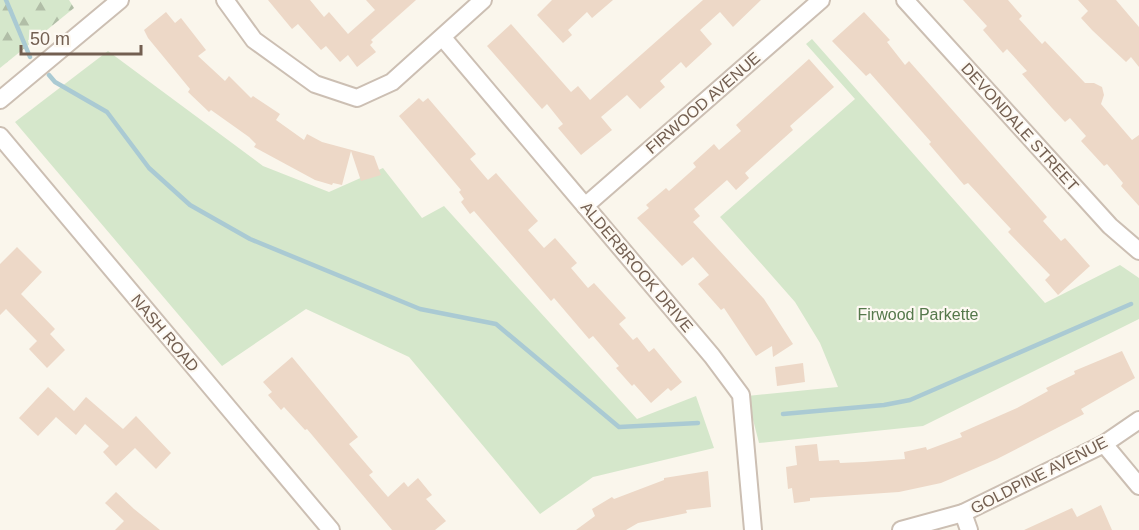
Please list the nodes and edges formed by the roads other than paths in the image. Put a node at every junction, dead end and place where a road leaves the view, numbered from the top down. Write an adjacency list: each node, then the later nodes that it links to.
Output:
1 (120, 0): 7 (street)
2 (225, 0): 6 (street)
3 (483, 0): 6 (street)
4 (821, 0): 9 (street, FIRWOOD AVENUE)
5 (905, 0): 10 (street, DEVONDALE STREET)
6 (443, 38): 9 (street, ALDERBROOK DRIVE)
7 (0, 100)
8 (0, 136): 15 (street, NASH ROAD)
9 (585, 206): 16 (street, ALDERBROOK DRIVE)
10 (1139, 250)
11 (1139, 420): 12 (street, GOLDPINE AVENUE)
12 (1104, 444): 13 (street); 14 (street, GOLDPINE AVENUE)
13 (1139, 486)
14 (963, 513): 17 (street, GOLDPINE AVENUE); 18 (street)
15 (331, 530)
16 (753, 530)
17 (901, 530)
18 (969, 530)

